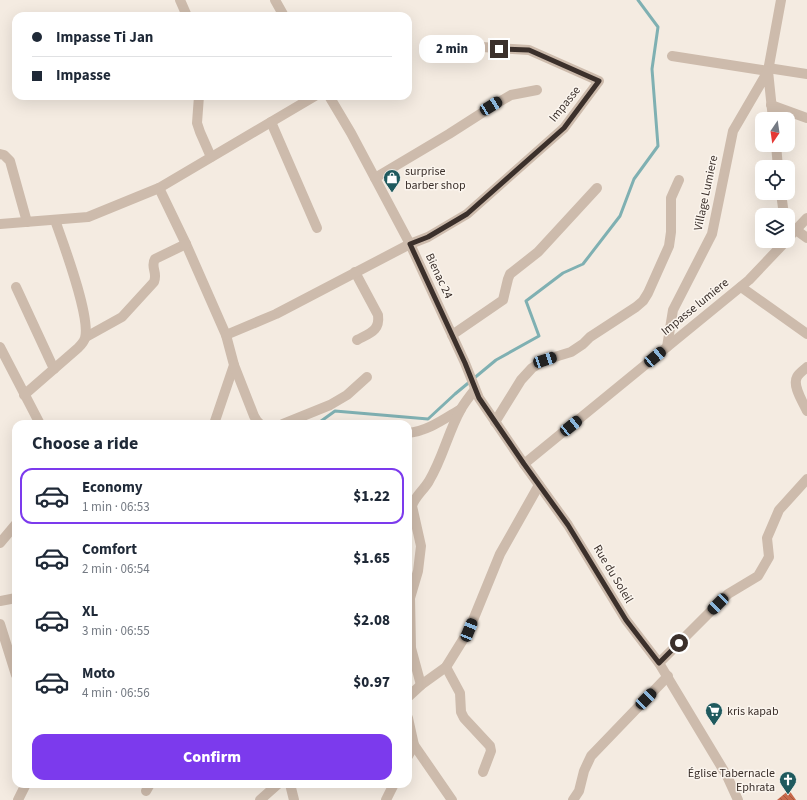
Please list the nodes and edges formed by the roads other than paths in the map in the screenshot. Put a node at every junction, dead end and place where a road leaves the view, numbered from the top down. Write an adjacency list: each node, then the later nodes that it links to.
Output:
1 (180, 0): 4 (street)
2 (275, 0): 5 (street)
3 (781, 0): 8 (street, Village Lumiere)
4 (185, 12)
5 (282, 12)
6 (433, 44): 32 (street, Impasse)
7 (672, 56): 8 (street)
8 (768, 69): 9 (street); 14 (street, Village Lumiere); 43 (street, Village Lumiere)
9 (807, 74)
10 (537, 90): 20 (street)
11 (199, 100): 19 (street)
12 (308, 100): 17 (street)
13 (331, 100): 20 (street, Bienac 24)
14 (771, 105): 15 (street, Village Lumiere); 16 (street)
15 (772, 112)
16 (807, 118)
17 (271, 122): 19 (street); 28 (street)
18 (0, 154): 26 (street)
19 (211, 157): 22 (street)
20 (375, 178): 32 (street, Bienac 24)
21 (679, 180): 57 (street)
22 (159, 188): 25 (street); 31 (street)
23 (597, 188): 39 (street)
24 (807, 218): 29 (street)
25 (55, 220): 26 (street); 40 (street)
26 (27, 222): 27 (street)
27 (0, 224)
28 (317, 228)
29 (796, 230): 30 (street)
30 (807, 238)
31 (186, 244): 38 (street); 40 (street)
32 (410, 244): 34 (street); 39 (street, Bienac 24)
33 (779, 248): 36 (street, Impasse lumiere)
34 (355, 272): 38 (street); 41 (street)
35 (16, 287): 47 (street)
36 (741, 287): 37 (street); 43 (street, Impasse lumiere)
37 (807, 334)
38 (226, 335): 45 (street)
39 (452, 335): 44 (street, Bienac 24)
40 (86, 336): 47 (street)
41 (357, 340)
42 (0, 347): 50 (street)
43 (667, 347): 59 (street, Impasse lumiere)
44 (465, 363): 49 (street, Rue du Soleil)
45 (234, 365): 54 (street); 55 (street)
46 (807, 368): 52 (street)
47 (54, 369): 50 (street)
48 (367, 377): 56 (street)
49 (475, 388): 51 (street); 57 (street, Rue du Soleil)
50 (24, 395): 53 (street)
51 (461, 409): 58 (street); 63 (street)
52 (807, 411)
53 (38, 420)
54 (215, 420)
55 (256, 420)
56 (293, 420)
57 (495, 422): 59 (street, Rue du Soleil)
58 (412, 432)
59 (524, 464): 61 (street, Rue du Soleil)
60 (807, 479): 72 (street)
61 (539, 485): 72 (street, Rue du Soleil); 73 (street)
62 (412, 506): 66 (street)
63 (412, 506)
64 (12, 529): 65 (street)
65 (0, 543)
66 (412, 591)
67 (12, 599): 68 (street)
68 (0, 601)
69 (0, 624): 71 (street)
70 (412, 658): 75 (street)
71 (12, 662)
72 (659, 663): 74 (street, Rue du Soleil)
73 (446, 667): 75 (street); 80 (street)
74 (668, 676): 90 (street); 91 (street, Rue du Soleil)
75 (421, 685): 76 (street)
76 (412, 693)
77 (412, 736): 78 (street)
78 (414, 745): 79 (street); 89 (street)
79 (412, 749)
80 (483, 772)
81 (24, 788): 85 (street)
82 (274, 788): 86 (street)
83 (291, 788): 87 (street)
84 (392, 788): 88 (street)
85 (18, 800)
86 (260, 800)
87 (294, 800)
88 (386, 800)
89 (452, 800)
90 (573, 800)
91 (738, 800)

